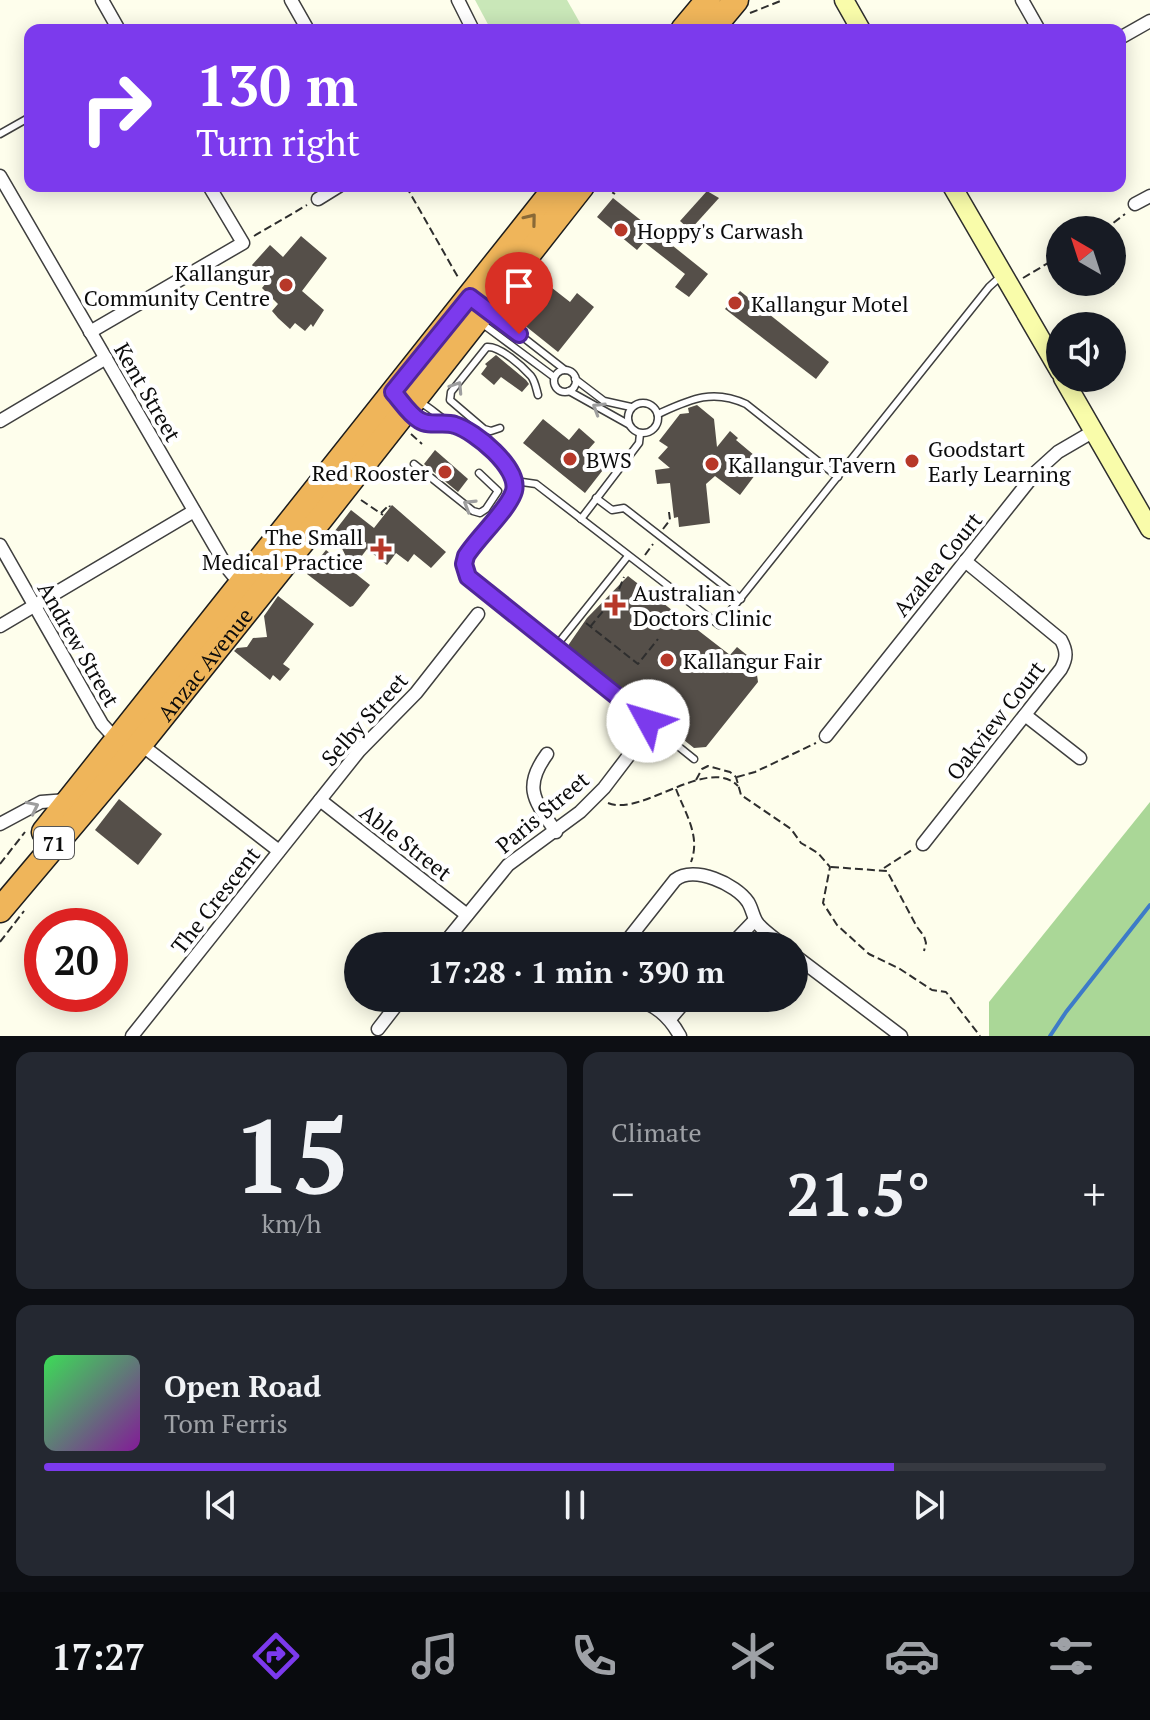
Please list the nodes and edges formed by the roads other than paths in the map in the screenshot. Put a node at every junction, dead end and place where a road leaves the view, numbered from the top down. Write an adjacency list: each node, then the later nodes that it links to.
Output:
1 (102, 0): 9 (street)
2 (291, 0): 10 (street)
3 (458, 0): 11 (street)
4 (708, 0): 12 (highway)
5 (844, 0): 14 (street)
6 (1022, 0): 15 (street)
7 (742, 7): 13 (highway)
8 (1150, 21): 16 (street)
9 (116, 24)
10 (305, 24)
11 (470, 24)
12 (688, 24)
13 (719, 24)
14 (853, 24)
15 (1036, 24)
16 (1126, 35)
17 (24, 120): 18 (lane)
18 (0, 134)
19 (0, 176): 30 (street, Kent Street)
20 (213, 192): 30 (street)
21 (329, 192): 26 (street)
22 (553, 192): 29 (highway, Anzac Avenue / 71, one-way to 22)
23 (576, 192): 29 (highway, Anzac Avenue / 71)
24 (956, 192): 28 (street)
25 (1150, 196): 27 (street)
26 (318, 199)
27 (1135, 204)
28 (1012, 277): 31 (street); 50 (lane)
29 (472, 304): 33 (lane); 34 (lane); 39 (highway, Anzac Avenue / 71)
30 (90, 332): 32 (street, Kent Street)
31 (1046, 344)
32 (106, 358): 42 (street); 53 (street, Kent Street)
33 (565, 370): 34 (lane); 35 (lane)
34 (554, 377): 36 (lane)
35 (575, 379): 36 (lane); 40 (lane)
36 (569, 391): 44 (lane, one-way to 36)
37 (1071, 392): 46 (street)
38 (538, 395): 45 (lane, one-way to 38)
39 (406, 400): 43 (lane); 43 (lane); 59 (highway, Anzac Avenue / 71); 67 (highway, Anzac Avenue / 71)
40 (632, 407): 41 (lane); 44 (lane)
41 (658, 414): 47 (lane); 50 (lane)
42 (0, 421)
43 (449, 423): 51 (lane)
44 (628, 424): 47 (lane)
45 (500, 428)
46 (1094, 431): 55 (street); 58 (street, Azalea Court)
47 (640, 434): 52 (lane)
48 (414, 464): 49 (lane, one-way to 48)
49 (479, 473)
50 (838, 477): 60 (lane)
51 (515, 481): 54 (lane); 64 (lane)
52 (596, 498): 54 (lane); 60 (lane)
53 (194, 511): 59 (street, Kent Street); 61 (street)
54 (581, 519): 57 (lane)
55 (1150, 529)
56 (0, 545): 61 (street, Andrew Street)
57 (628, 556): 60 (lane); 64 (lane)
58 (965, 561): 65 (street, Oakview Court); 66 (street, Azalea Court)
59 (241, 585): 67 (highway, Anzac Avenue / 71)
60 (741, 599)
61 (34, 605): 63 (street); 67 (street, Andrew Street)
62 (478, 614): 73 (street, Selby Street)
63 (0, 626)
64 (556, 646): 71 (lane)
65 (1025, 715): 70 (street); 76 (street, Oakview Court)
66 (826, 736)
67 (129, 741): 72 (highway, Anzac Avenue / 71); 77 (street, The Crescent); 79 (highway, Anzac Avenue / 71)
68 (636, 746): 75 (street, Paris Street)
69 (547, 754): 75 (street)
70 (1080, 758)
71 (694, 759)
72 (69, 800): 74 (street, one-way to 72); 78 (highway, Anzac Avenue / 71)
73 (320, 800): 77 (street, Selby Street); 80 (street, Able Street)
74 (0, 824)
75 (556, 832): 80 (street, Paris Street)
76 (923, 844)
77 (279, 851): 92 (street, The Crescent)
78 (0, 887)
79 (0, 910)
80 (467, 915): 82 (street, Paris Street)
81 (755, 920): 83 (street); 84 (street); 85 (street)
82 (453, 932)
83 (634, 932)
84 (743, 932)
85 (768, 932)
86 (808, 966): 94 (street)
87 (391, 1012): 91 (street)
88 (660, 1012): 90 (street)
89 (676, 1012): 90 (street)
90 (670, 1019): 93 (street)
91 (378, 1029)
92 (132, 1036)
93 (680, 1036)
94 (901, 1036)

